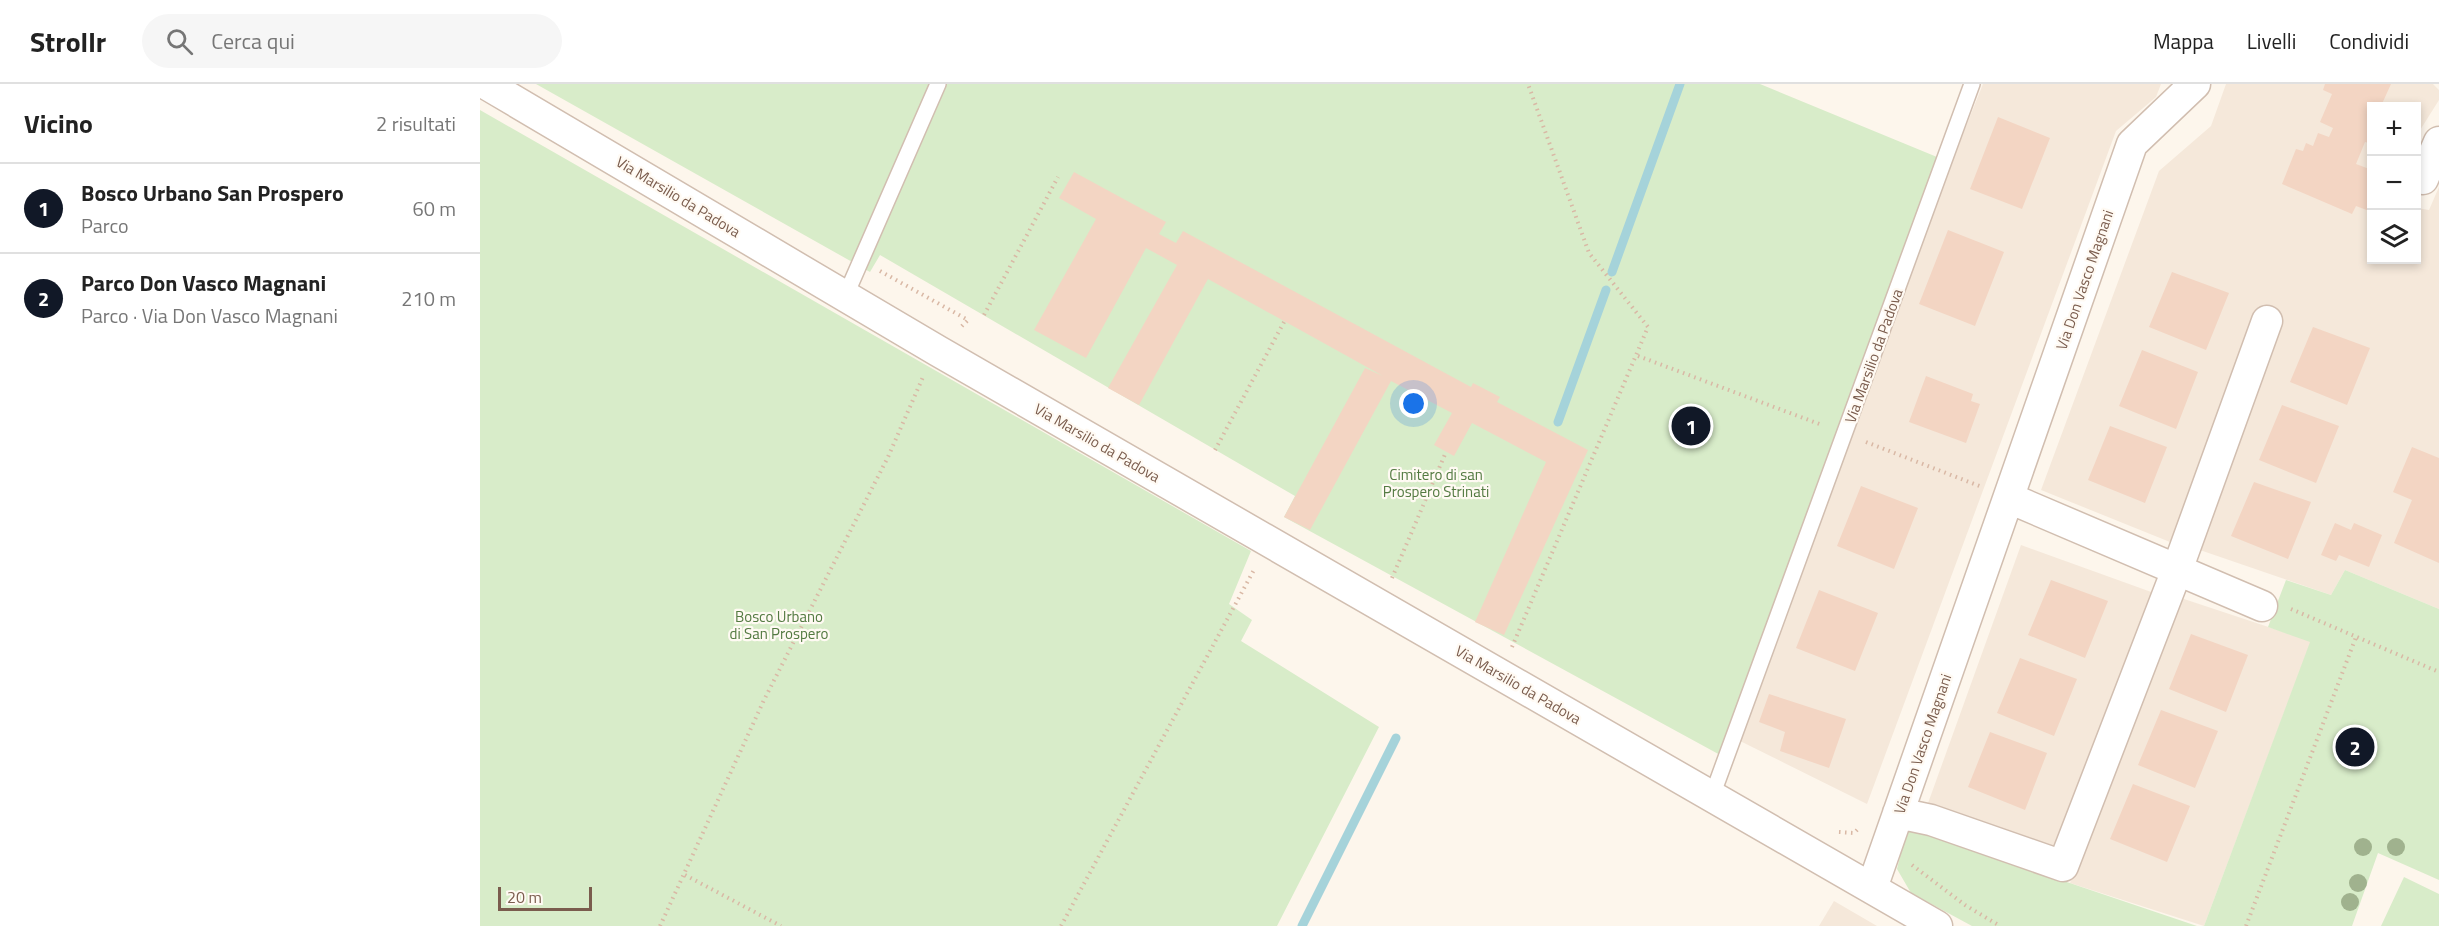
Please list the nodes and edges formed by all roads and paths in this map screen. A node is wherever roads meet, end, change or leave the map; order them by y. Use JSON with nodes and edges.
{"nodes":[{"id":1,"x":486,"y":84,"type":"edge"},
{"id":2,"x":938,"y":84,"type":"edge"},
{"id":3,"x":1528,"y":84,"type":"edge"},
{"id":4,"x":1972,"y":84,"type":"edge"},
{"id":5,"x":2195,"y":84,"type":"edge"},
{"id":6,"x":2439,"y":142,"type":"edge"},
{"id":7,"x":1058,"y":177,"type":"dead end"},
{"id":8,"x":2423,"y":179,"type":"dead end"},
{"id":9,"x":861,"y":260,"type":"junction"},
{"id":10,"x":845,"y":297,"type":"junction"},
{"id":11,"x":984,"y":315,"type":"dead end"},
{"id":12,"x":2267,"y":321,"type":"dead end"},
{"id":13,"x":1284,"y":322,"type":"dead end"},
{"id":14,"x":938,"y":351,"type":"junction"},
{"id":15,"x":1638,"y":356,"type":"junction"},
{"id":16,"x":1846,"y":434,"type":"junction"},
{"id":17,"x":1215,"y":450,"type":"dead end"},
{"id":18,"x":1446,"y":452,"type":"dead end"},
{"id":19,"x":2009,"y":498,"type":"junction"},
{"id":20,"x":1269,"y":542,"type":"junction"},
{"id":21,"x":2177,"y":570,"type":"junction"},
{"id":22,"x":1391,"y":582,"type":"dead end"},
{"id":23,"x":2262,"y":606,"type":"joint"},
{"id":24,"x":2356,"y":637,"type":"junction"},
{"id":25,"x":1512,"y":647,"type":"dead end"},
{"id":26,"x":2439,"y":672,"type":"edge"},
{"id":27,"x":1712,"y":796,"type":"junction"},
{"id":28,"x":1895,"y":823,"type":"junction"},
{"id":29,"x":686,"y":875,"type":"junction"},
{"id":30,"x":1872,"y":888,"type":"junction"},
{"id":31,"x":660,"y":926,"type":"edge"},
{"id":32,"x":781,"y":926,"type":"edge"},
{"id":33,"x":1061,"y":926,"type":"edge"},
{"id":34,"x":1936,"y":926,"type":"edge"},
{"id":35,"x":2000,"y":926,"type":"edge"},
{"id":36,"x":2246,"y":926,"type":"edge"}],
"edges":[{"from":1,"to":10,"type":"street","name":"Via Marsilio da Padova"},
{"from":2,"to":9,"type":"lane"},
{"from":3,"to":15,"type":"path"},
{"from":4,"to":16,"type":"lane","name":"Via Marsilio da Padova"},
{"from":5,"to":19,"type":"street","name":"Via Don Vasco Magnani"},
{"from":6,"to":8,"type":"street"},
{"from":7,"to":11,"type":"path"},
{"from":9,"to":10,"type":"lane"},
{"from":9,"to":14,"type":"path"},
{"from":10,"to":14,"type":"street","name":"Via Marsilio da Padova"},
{"from":12,"to":21,"type":"street"},
{"from":13,"to":17,"type":"path"},
{"from":14,"to":20,"type":"street","name":"Via Marsilio da Padova"},
{"from":14,"to":29,"type":"path"},
{"from":15,"to":16,"type":"path"},
{"from":15,"to":25,"type":"path"},
{"from":16,"to":19,"type":"path"},
{"from":16,"to":27,"type":"lane","name":"Via Marsilio da Padova"},
{"from":18,"to":22,"type":"path"},
{"from":19,"to":21,"type":"street"},
{"from":19,"to":28,"type":"street","name":"Via Don Vasco Magnani"},
{"from":20,"to":27,"type":"street","name":"Via Marsilio da Padova"},
{"from":20,"to":33,"type":"path"},
{"from":21,"to":23,"type":"street"},
{"from":21,"to":28,"type":"street"},
{"from":23,"to":24,"type":"path"},
{"from":24,"to":26,"type":"path"},
{"from":24,"to":36,"type":"path"},
{"from":27,"to":30,"type":"street","name":"Via Marsilio da Padova"},
{"from":28,"to":30,"type":"street","name":"Via Don Vasco Magnani"},
{"from":28,"to":35,"type":"path"},
{"from":29,"to":31,"type":"path"},
{"from":29,"to":32,"type":"path"},
{"from":30,"to":34,"type":"street","name":"Via Marsilio da Padova"}]}
